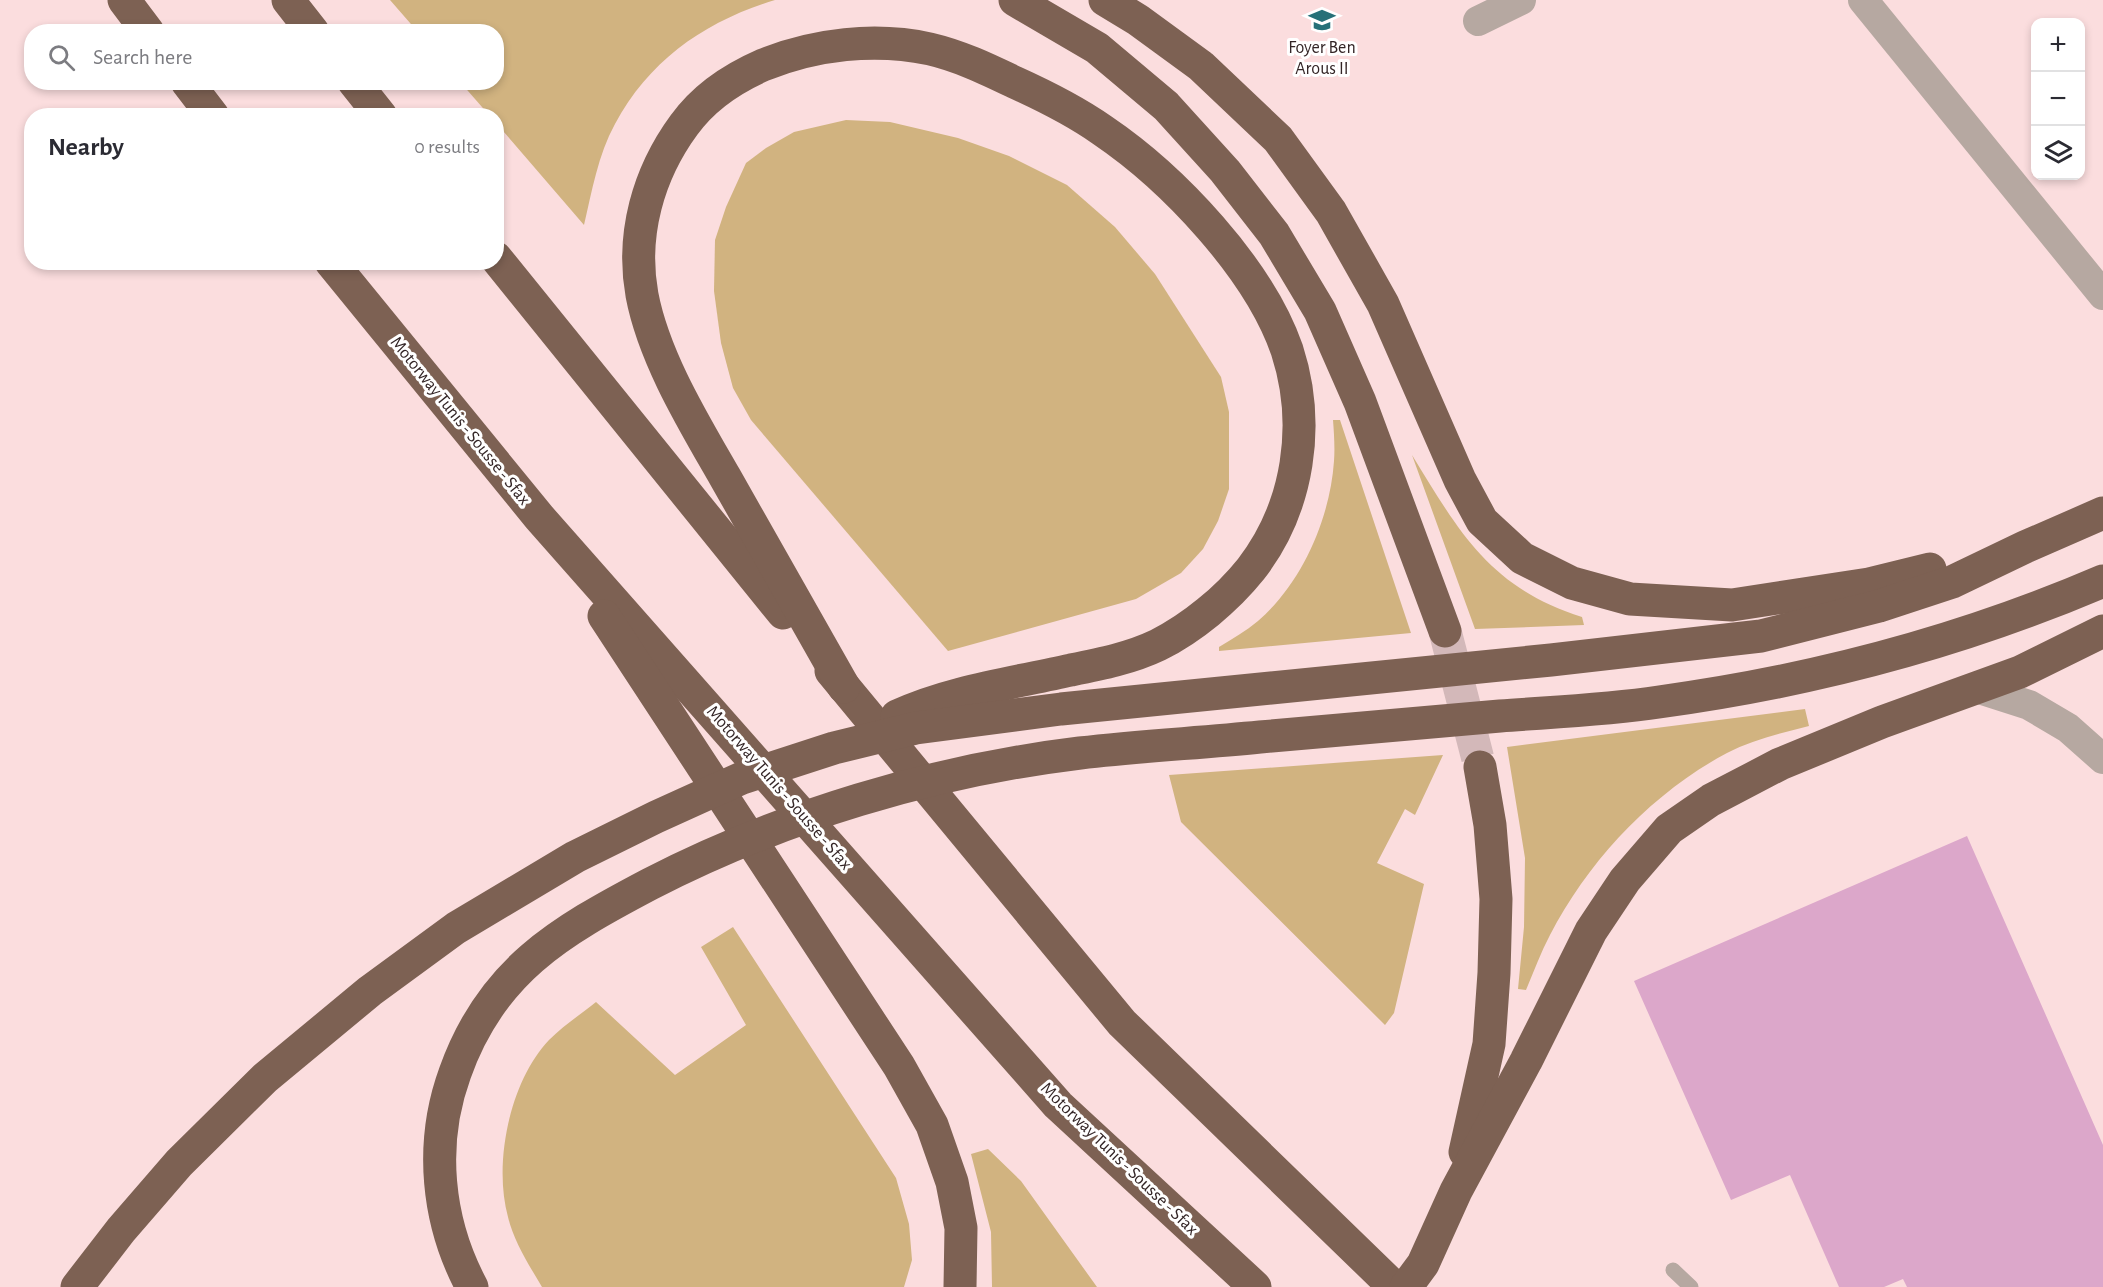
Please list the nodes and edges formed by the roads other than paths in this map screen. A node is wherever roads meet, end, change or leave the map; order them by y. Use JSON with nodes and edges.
{"nodes":[{"id":1,"x":124,"y":0,"type":"edge"},
{"id":2,"x":288,"y":0,"type":"edge"},
{"id":3,"x":1015,"y":0,"type":"edge"},
{"id":4,"x":1105,"y":0,"type":"edge"},
{"id":5,"x":1521,"y":0,"type":"edge"},
{"id":6,"x":1863,"y":0,"type":"edge"},
{"id":7,"x":1478,"y":21,"type":"dead end"},
{"id":8,"x":142,"y":24,"type":"edge"},
{"id":9,"x":307,"y":24,"type":"edge"},
{"id":10,"x":194,"y":90,"type":"edge"},
{"id":11,"x":360,"y":90,"type":"edge"},
{"id":12,"x":207,"y":108,"type":"edge"},
{"id":13,"x":375,"y":108,"type":"edge"},
{"id":14,"x":504,"y":268,"type":"edge"},
{"id":15,"x":338,"y":270,"type":"edge"},
{"id":16,"x":2103,"y":295,"type":"edge"},
{"id":17,"x":2103,"y":513,"type":"edge"},
{"id":18,"x":539,"y":517,"type":"junction"},
{"id":19,"x":2025,"y":547,"type":"junction"},
{"id":20,"x":2103,"y":581,"type":"edge"},
{"id":21,"x":1445,"y":631,"type":"tunnel mouth"},
{"id":22,"x":2103,"y":631,"type":"edge"},
{"id":23,"x":844,"y":687,"type":"junction"},
{"id":24,"x":1976,"y":688,"type":"junction"},
{"id":25,"x":834,"y":748,"type":"junction"},
{"id":26,"x":2103,"y":759,"type":"edge"},
{"id":27,"x":1480,"y":767,"type":"tunnel mouth"},
{"id":28,"x":1456,"y":1191,"type":"junction"},
{"id":29,"x":1673,"y":1270,"type":"dead end"},
{"id":30,"x":77,"y":1287,"type":"edge"},
{"id":31,"x":472,"y":1287,"type":"edge"},
{"id":32,"x":960,"y":1287,"type":"edge"},
{"id":33,"x":1255,"y":1287,"type":"edge"},
{"id":34,"x":1394,"y":1287,"type":"edge"},
{"id":35,"x":1406,"y":1287,"type":"edge"},
{"id":36,"x":1691,"y":1287,"type":"edge"}],
"edges":[{"from":1,"to":8,"type":"highway"},
{"from":2,"to":9,"type":"highway"},
{"from":3,"to":21,"type":"highway"},
{"from":4,"to":19,"type":"highway"},
{"from":5,"to":7,"type":"street"},
{"from":6,"to":16,"type":"street"},
{"from":10,"to":12,"type":"highway"},
{"from":11,"to":13,"type":"highway"},
{"from":14,"to":23,"type":"highway"},
{"from":15,"to":18,"type":"highway","name":"Motorway Tunis - Sousse - Sfax"},
{"from":17,"to":19,"type":"highway"},
{"from":18,"to":32,"type":"highway"},
{"from":18,"to":33,"type":"highway","name":"Motorway Tunis - Sousse - Sfax"},
{"from":19,"to":25,"type":"highway"},
{"from":20,"to":31,"type":"highway"},
{"from":22,"to":24,"type":"highway"},
{"from":23,"to":25,"type":"highway"},
{"from":23,"to":34,"type":"highway"},
{"from":24,"to":26,"type":"street"},
{"from":24,"to":28,"type":"highway"},
{"from":25,"to":30,"type":"highway"},
{"from":27,"to":28,"type":"highway"},
{"from":28,"to":35,"type":"highway"},
{"from":29,"to":36,"type":"lane"}]}
